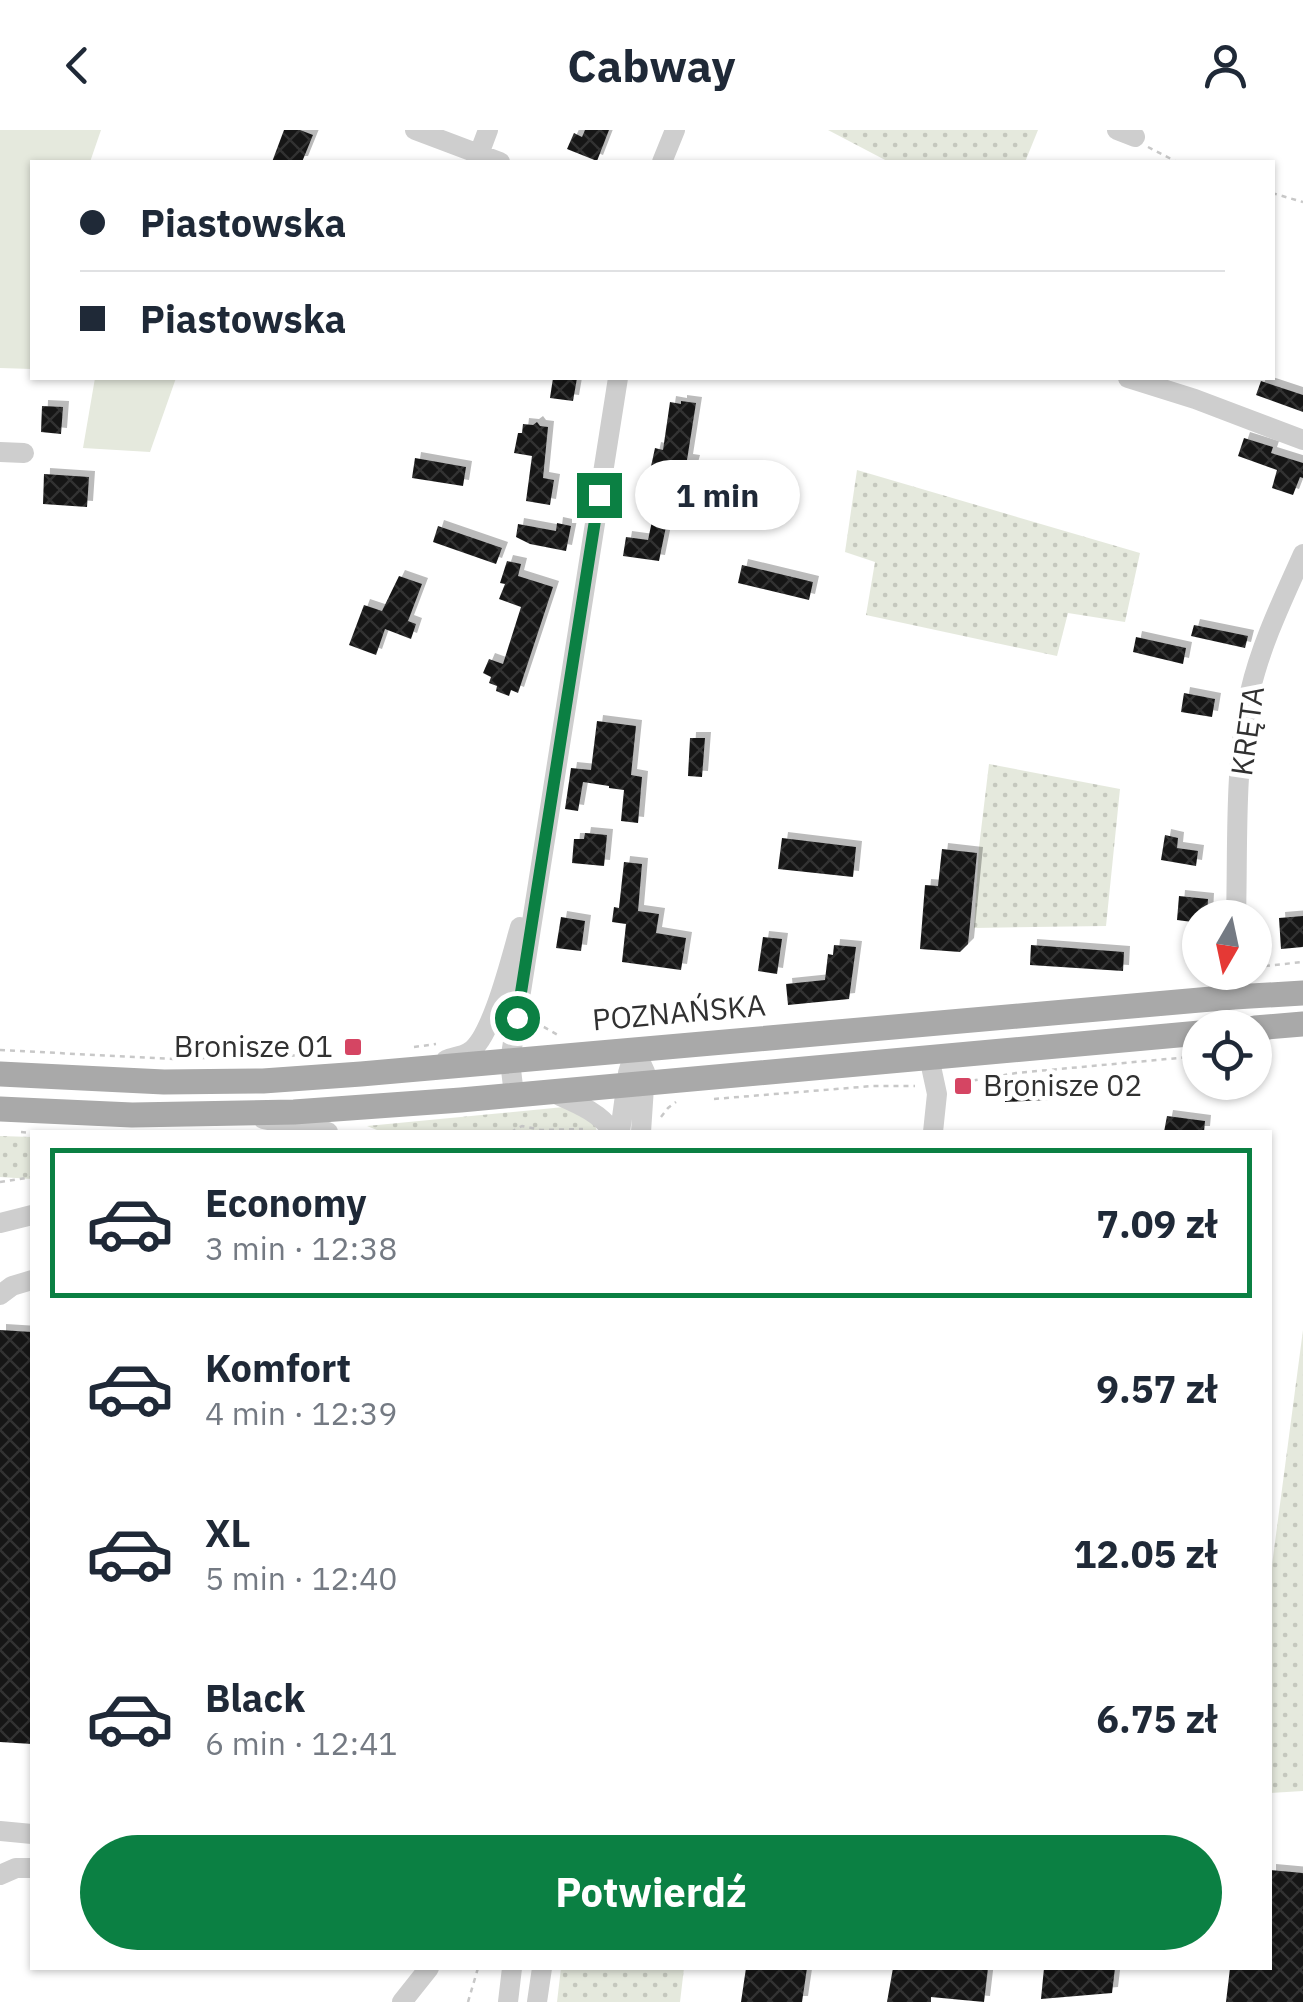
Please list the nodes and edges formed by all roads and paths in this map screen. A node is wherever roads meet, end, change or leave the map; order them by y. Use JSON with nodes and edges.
{"nodes":[{"id":1,"x":416,"y":130,"type":"edge"},
{"id":2,"x":488,"y":130,"type":"edge"},
{"id":3,"x":674,"y":130,"type":"edge"},
{"id":4,"x":1126,"y":134,"type":"edge"},
{"id":5,"x":479,"y":154,"type":"junction"},
{"id":6,"x":495,"y":160,"type":"edge"},
{"id":7,"x":663,"y":160,"type":"edge"},
{"id":8,"x":1173,"y":160,"type":"edge"},
{"id":9,"x":1275,"y":194,"type":"edge"},
{"id":10,"x":1303,"y":202,"type":"edge"},
{"id":11,"x":618,"y":380,"type":"edge"},
{"id":12,"x":1134,"y":380,"type":"edge"},
{"id":13,"x":1303,"y":440,"type":"edge"},
{"id":14,"x":0,"y":452,"type":"edge"},
{"id":15,"x":24,"y":453,"type":"dead end"},
{"id":16,"x":1303,"y":554,"type":"edge"},
{"id":17,"x":543,"y":848,"type":"junction"},
{"id":18,"x":1236,"y":900,"type":"edge"},
{"id":19,"x":1303,"y":962,"type":"edge"},
{"id":20,"x":1272,"y":965,"type":"edge"},
{"id":21,"x":1272,"y":989,"type":"edge"},
{"id":22,"x":1188,"y":990,"type":"edge"},
{"id":23,"x":1303,"y":992,"type":"edge"},
{"id":24,"x":1303,"y":1024,"type":"edge"},
{"id":25,"x":1272,"y":1027,"type":"edge"},
{"id":26,"x":1182,"y":1035,"type":"edge"},
{"id":27,"x":0,"y":1050,"type":"edge"},
{"id":28,"x":635,"y":1050,"type":"junction"},
{"id":29,"x":323,"y":1056,"type":"dead end"},
{"id":30,"x":929,"y":1058,"type":"junction"},
{"id":31,"x":510,"y":1061,"type":"junction"},
{"id":32,"x":421,"y":1069,"type":"junction"},
{"id":33,"x":0,"y":1074,"type":"edge"},
{"id":34,"x":636,"y":1084,"type":"junction"},
{"id":35,"x":549,"y":1091,"type":"junction"},
{"id":36,"x":514,"y":1094,"type":"junction"},
{"id":37,"x":0,"y":1108,"type":"edge"},
{"id":38,"x":242,"y":1115,"type":"junction"},
{"id":39,"x":318,"y":1130,"type":"edge"},
{"id":40,"x":515,"y":1130,"type":"edge"},
{"id":41,"x":541,"y":1130,"type":"edge"},
{"id":42,"x":609,"y":1130,"type":"edge"},
{"id":43,"x":610,"y":1130,"type":"edge"},
{"id":44,"x":641,"y":1130,"type":"edge"},
{"id":45,"x":933,"y":1130,"type":"edge"},
{"id":46,"x":30,"y":1176,"type":"edge"},
{"id":47,"x":0,"y":1182,"type":"edge"},
{"id":48,"x":30,"y":1216,"type":"edge"},
{"id":49,"x":0,"y":1223,"type":"edge"},
{"id":50,"x":30,"y":1281,"type":"edge"},
{"id":51,"x":0,"y":1295,"type":"edge"},
{"id":52,"x":0,"y":1831,"type":"edge"},
{"id":53,"x":30,"y":1834,"type":"edge"},
{"id":54,"x":30,"y":1868,"type":"edge"},
{"id":55,"x":0,"y":1875,"type":"edge"},
{"id":56,"x":430,"y":1970,"type":"edge"},
{"id":57,"x":431,"y":1970,"type":"edge"},
{"id":58,"x":477,"y":1970,"type":"edge"},
{"id":59,"x":512,"y":1970,"type":"edge"},
{"id":60,"x":542,"y":1970,"type":"edge"},
{"id":61,"x":509,"y":2001,"type":"edge"},
{"id":62,"x":402,"y":2002,"type":"edge"},
{"id":63,"x":422,"y":2002,"type":"edge"},
{"id":64,"x":468,"y":2002,"type":"edge"},
{"id":65,"x":537,"y":2002,"type":"edge"}],
"edges":[{"from":1,"to":5,"type":"street"},
{"from":2,"to":5,"type":"street"},
{"from":3,"to":7,"type":"street"},
{"from":4,"to":8,"type":"path"},
{"from":5,"to":6,"type":"street"},
{"from":9,"to":10,"type":"path"},
{"from":11,"to":17,"type":"street"},
{"from":12,"to":13,"type":"street"},
{"from":14,"to":15,"type":"street"},
{"from":16,"to":18,"type":"street","name":"KRĘTA"},
{"from":17,"to":31,"type":"street"},
{"from":17,"to":32,"type":"street"},
{"from":19,"to":20,"type":"path"},
{"from":21,"to":23,"type":"main road","name":"POZNAŃSKA"},
{"from":22,"to":28,"type":"main road","name":"POZNAŃSKA"},
{"from":24,"to":25,"type":"main road"},
{"from":26,"to":30,"type":"main road"},
{"from":27,"to":29,"type":"path"},
{"from":28,"to":31,"type":"main road","name":"POZNAŃSKA"},
{"from":28,"to":34,"type":"street"},
{"from":30,"to":34,"type":"main road"},
{"from":30,"to":45,"type":"street"},
{"from":31,"to":32,"type":"main road","name":"POZNAŃSKA"},
{"from":31,"to":36,"type":"street"},
{"from":32,"to":33,"type":"main road","name":"POZNAŃSKA"},
{"from":34,"to":35,"type":"main road"},
{"from":34,"to":43,"type":"street"},
{"from":34,"to":44,"type":"street"},
{"from":35,"to":36,"type":"main road"},
{"from":35,"to":42,"type":"street"},
{"from":36,"to":38,"type":"main road"},
{"from":37,"to":38,"type":"main road"},
{"from":38,"to":39,"type":"street"},
{"from":40,"to":41,"type":"path"},
{"from":46,"to":47,"type":"path"},
{"from":48,"to":49,"type":"street"},
{"from":50,"to":51,"type":"street"},
{"from":52,"to":53,"type":"street"},
{"from":54,"to":55,"type":"street"},
{"from":56,"to":62,"type":"street"},
{"from":57,"to":63,"type":"street"},
{"from":58,"to":64,"type":"path"},
{"from":59,"to":61,"type":"street"},
{"from":60,"to":65,"type":"street"}]}
